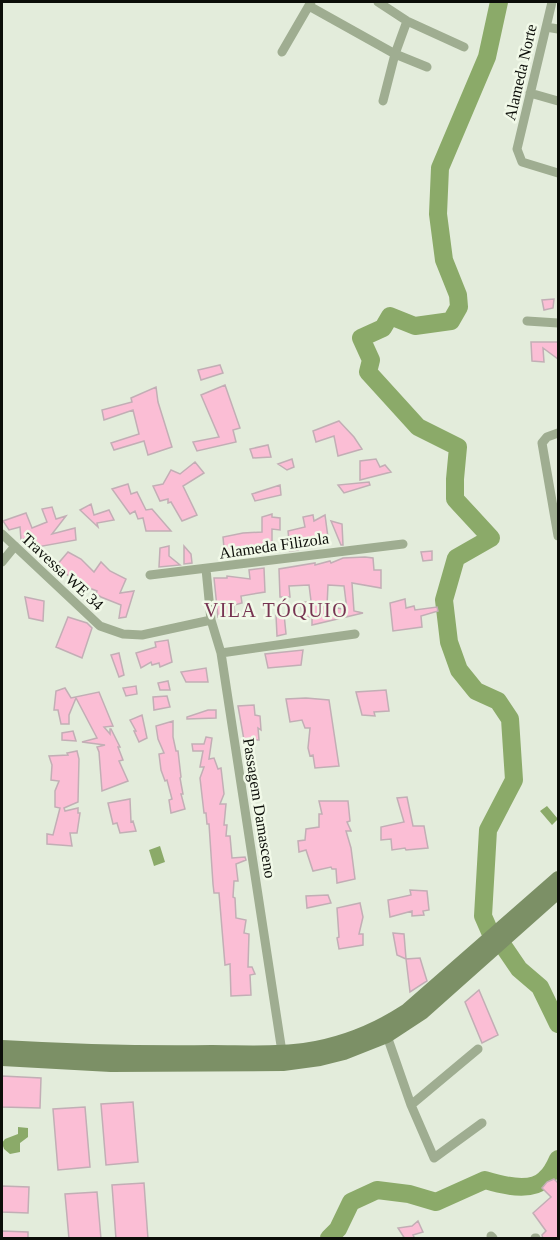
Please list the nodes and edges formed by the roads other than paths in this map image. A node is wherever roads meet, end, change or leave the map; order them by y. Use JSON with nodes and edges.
{"nodes":[{"id":1,"x":378,"y":2,"type":"edge"},
{"id":2,"x":552,"y":2,"type":"edge"},
{"id":3,"x":310,"y":4,"type":"edge"},
{"id":4,"x":407,"y":21,"type":"junction"},
{"id":5,"x":546,"y":27,"type":"junction"},
{"id":6,"x":558,"y":29,"type":"edge"},
{"id":7,"x":464,"y":47,"type":"dead end"},
{"id":8,"x":282,"y":52,"type":"dead end"},
{"id":9,"x":395,"y":54,"type":"junction"},
{"id":10,"x":426,"y":67,"type":"dead end"},
{"id":11,"x":530,"y":93,"type":"junction"},
{"id":12,"x":383,"y":101,"type":"dead end"},
{"id":13,"x":558,"y":101,"type":"edge"},
{"id":14,"x":558,"y":173,"type":"edge"},
{"id":15,"x":527,"y":321,"type":"dead end"},
{"id":16,"x":558,"y":323,"type":"edge"},
{"id":17,"x":558,"y":433,"type":"edge"},
{"id":18,"x":2,"y":534,"type":"edge"},
{"id":19,"x":558,"y":536,"type":"edge"},
{"id":20,"x":403,"y":544,"type":"dead end"},
{"id":21,"x":15,"y":546,"type":"junction"},
{"id":22,"x":2,"y":562,"type":"edge"},
{"id":23,"x":206,"y":569,"type":"junction"},
{"id":24,"x":150,"y":575,"type":"dead end"},
{"id":25,"x":211,"y":620,"type":"junction"},
{"id":26,"x":355,"y":634,"type":"dead end"},
{"id":27,"x":221,"y":653,"type":"junction"},
{"id":28,"x":558,"y":878,"type":"edge"},
{"id":29,"x":558,"y":892,"type":"edge"},
{"id":30,"x":504,"y":931,"type":"junction"},
{"id":31,"x":485,"y":947,"type":"junction"},
{"id":32,"x":387,"y":1036,"type":"junction"},
{"id":33,"x":2,"y":1047,"type":"edge"},
{"id":34,"x":478,"y":1048,"type":"dead end"},
{"id":35,"x":282,"y":1052,"type":"junction"},
{"id":36,"x":2,"y":1059,"type":"edge"},
{"id":37,"x":411,"y":1105,"type":"junction"},
{"id":38,"x":482,"y":1123,"type":"dead end"}],
"edges":[{"from":1,"to":4,"type":"street"},
{"from":2,"to":5,"type":"street","name":"Alameda Norte"},
{"from":3,"to":8,"type":"street"},
{"from":3,"to":9,"type":"street"},
{"from":4,"to":7,"type":"street"},
{"from":4,"to":9,"type":"street"},
{"from":5,"to":6,"type":"street"},
{"from":5,"to":11,"type":"street","name":"Alameda Norte"},
{"from":9,"to":10,"type":"street"},
{"from":9,"to":12,"type":"street"},
{"from":11,"to":13,"type":"street"},
{"from":11,"to":14,"type":"street","name":"Alameda Norte"},
{"from":15,"to":16,"type":"street"},
{"from":17,"to":19,"type":"street"},
{"from":18,"to":21,"type":"street","name":"Travessa WE 34"},
{"from":20,"to":23,"type":"street","name":"Alameda Filizola"},
{"from":21,"to":22,"type":"street"},
{"from":21,"to":25,"type":"street","name":"Travessa WE 34"},
{"from":23,"to":24,"type":"street","name":"Alameda Filizola"},
{"from":23,"to":25,"type":"street","name":"Passagem Damasceno"},
{"from":25,"to":27,"type":"street","name":"Passagem Damasceno"},
{"from":26,"to":27,"type":"street"},
{"from":27,"to":35,"type":"street","name":"Passagem Damasceno"},
{"from":28,"to":30,"type":"main road"},
{"from":29,"to":30,"type":"main road"},
{"from":30,"to":31,"type":"main road"},
{"from":31,"to":32,"type":"main road"},
{"from":31,"to":35,"type":"main road"},
{"from":32,"to":36,"type":"main road"},
{"from":32,"to":37,"type":"street"},
{"from":33,"to":35,"type":"main road"},
{"from":34,"to":37,"type":"street"},
{"from":37,"to":38,"type":"street"}]}
